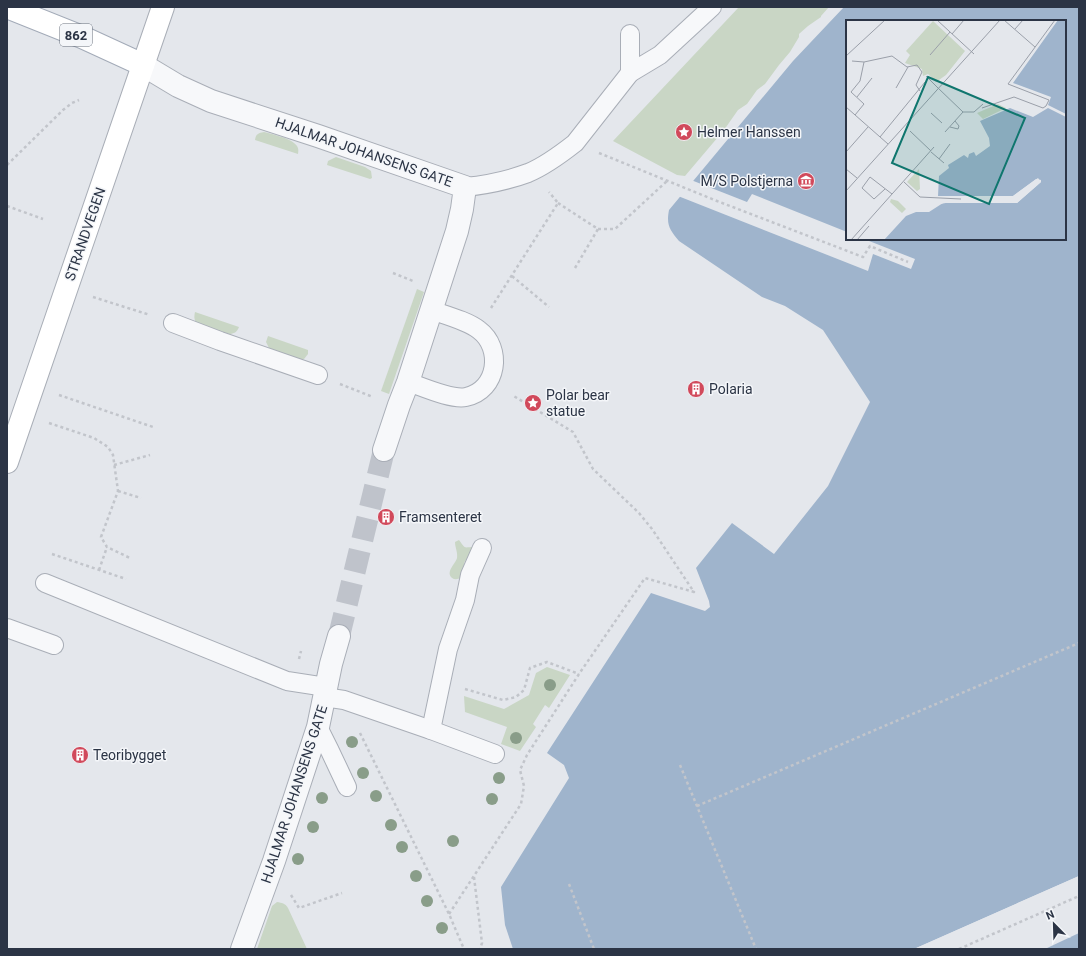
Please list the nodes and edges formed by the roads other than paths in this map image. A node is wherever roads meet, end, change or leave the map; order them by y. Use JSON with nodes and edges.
{"nodes":[{"id":1,"x":7,"y":7,"type":"edge"},
{"id":2,"x":163,"y":7,"type":"edge"},
{"id":3,"x":712,"y":7,"type":"edge"},
{"id":4,"x":630,"y":34,"type":"dead end"},
{"id":5,"x":143,"y":65,"type":"junction"},
{"id":6,"x":630,"y":73,"type":"junction"},
{"id":7,"x":465,"y":188,"type":"junction"},
{"id":8,"x":431,"y":310,"type":"junction"},
{"id":9,"x":173,"y":323,"type":"road end"},
{"id":10,"x":318,"y":375,"type":"road end"},
{"id":11,"x":408,"y":382,"type":"junction"},
{"id":12,"x":384,"y":450,"type":"tunnel mouth"},
{"id":13,"x":7,"y":462,"type":"edge"},
{"id":14,"x":482,"y":548,"type":"dead end"},
{"id":15,"x":45,"y":583,"type":"dead end"},
{"id":16,"x":7,"y":628,"type":"edge"},
{"id":17,"x":339,"y":636,"type":"tunnel mouth"},
{"id":18,"x":54,"y":645,"type":"dead end"},
{"id":19,"x":332,"y":695,"type":"junction"},
{"id":20,"x":318,"y":727,"type":"junction"},
{"id":21,"x":432,"y":730,"type":"junction"},
{"id":22,"x":496,"y":754,"type":"dead end"},
{"id":23,"x":347,"y":787,"type":"dead end"},
{"id":24,"x":242,"y":949,"type":"edge"}],
"edges":[{"from":1,"to":5,"type":"street","number":"862"},
{"from":2,"to":5,"type":"street","name":"STRANDVEGEN"},
{"from":3,"to":6,"type":"lane"},
{"from":4,"to":6,"type":"lane"},
{"from":5,"to":7,"type":"street","name":"HJALMAR JOHANSENS GATE"},
{"from":5,"to":13,"type":"street","name":"STRANDVEGEN"},
{"from":6,"to":7,"type":"lane"},
{"from":7,"to":8,"type":"street","name":"HJALMAR JOHANSENS GATE"},
{"from":8,"to":11,"type":"street","name":"HJALMAR JOHANSENS GATE"},
{"from":8,"to":11,"type":"lane"},
{"from":9,"to":10,"type":"lane"},
{"from":11,"to":12,"type":"street","name":"HJALMAR JOHANSENS GATE"},
{"from":14,"to":21,"type":"lane"},
{"from":15,"to":19,"type":"lane"},
{"from":16,"to":18,"type":"lane"},
{"from":17,"to":19,"type":"street","name":"HJALMAR JOHANSENS GATE"},
{"from":19,"to":20,"type":"street","name":"HJALMAR JOHANSENS GATE"},
{"from":19,"to":21,"type":"lane"},
{"from":20,"to":23,"type":"lane"},
{"from":20,"to":24,"type":"street","name":"HJALMAR JOHANSENS GATE"},
{"from":21,"to":22,"type":"lane"}]}
